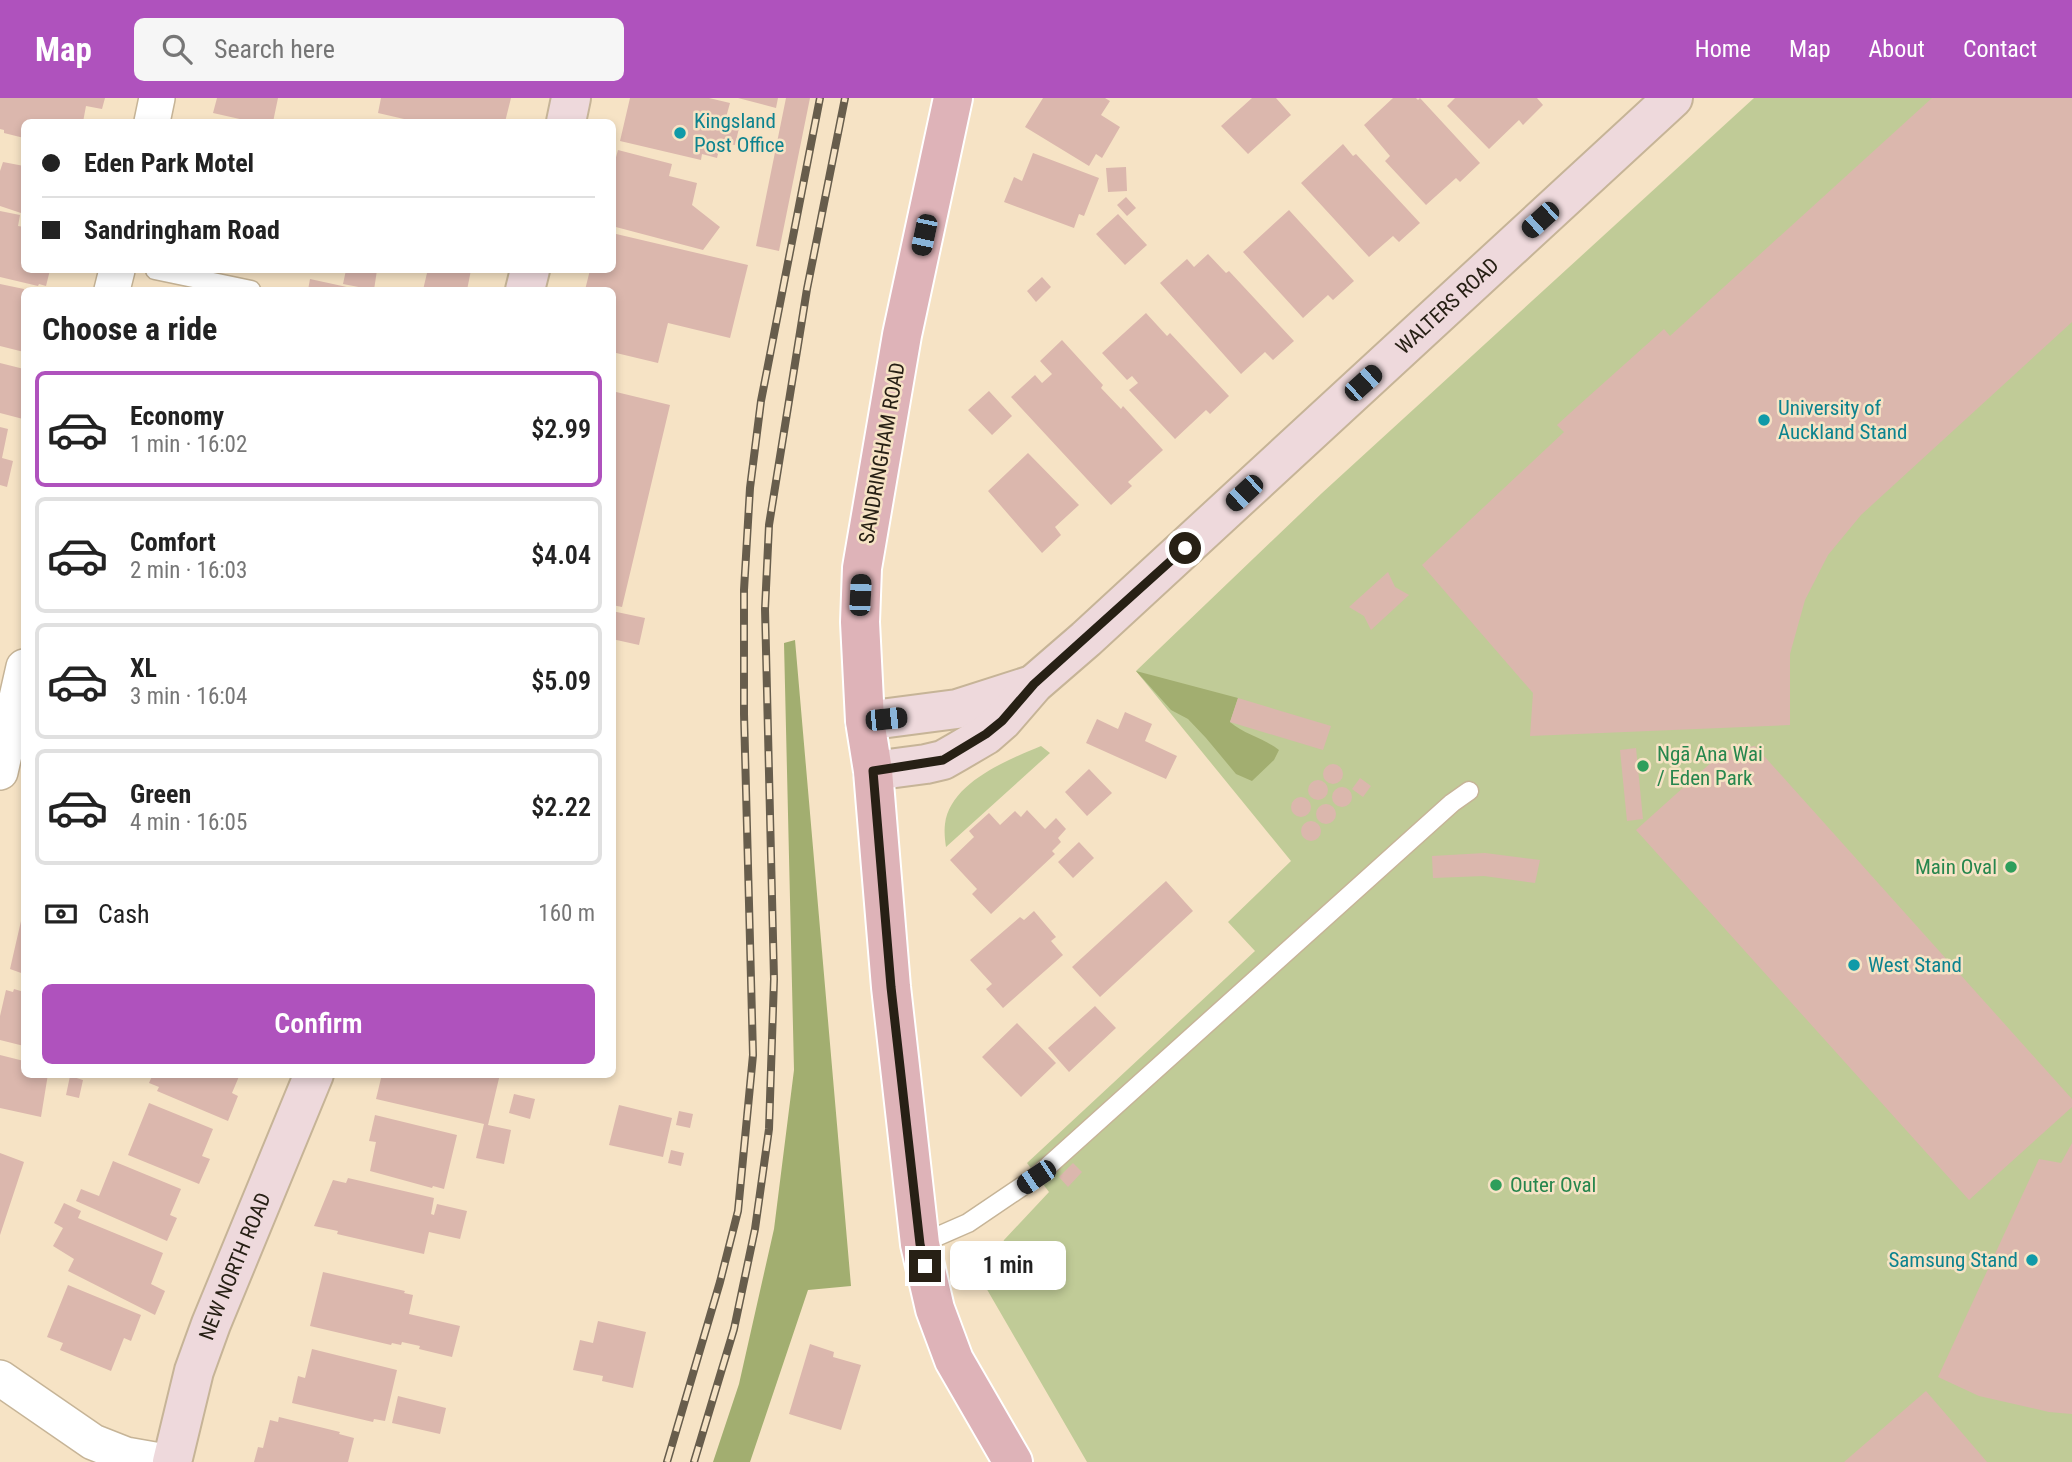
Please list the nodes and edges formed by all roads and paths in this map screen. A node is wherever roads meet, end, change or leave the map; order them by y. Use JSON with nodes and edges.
{"nodes":[{"id":1,"x":157,"y":98,"type":"edge"},
{"id":2,"x":572,"y":98,"type":"edge"},
{"id":3,"x":953,"y":98,"type":"edge"},
{"id":4,"x":1672,"y":98,"type":"edge"},
{"id":5,"x":153,"y":119,"type":"edge"},
{"id":6,"x":567,"y":119,"type":"edge"},
{"id":7,"x":169,"y":273,"type":"edge"},
{"id":8,"x":237,"y":287,"type":"edge"},
{"id":9,"x":21,"y":680,"type":"edge"},
{"id":10,"x":1034,"y":684,"type":"junction"},
{"id":11,"x":865,"y":722,"type":"junction"},
{"id":12,"x":873,"y":771,"type":"junction"},
{"id":13,"x":0,"y":772,"type":"edge"},
{"id":14,"x":1469,"y":791,"type":"dead end"},
{"id":15,"x":312,"y":1078,"type":"edge"},
{"id":16,"x":920,"y":1244,"type":"junction"},
{"id":17,"x":0,"y":1378,"type":"edge"},
{"id":18,"x":166,"y":1462,"type":"edge"},
{"id":19,"x":172,"y":1462,"type":"edge"},
{"id":20,"x":1013,"y":1462,"type":"edge"}],
"edges":[{"from":1,"to":5,"type":"street"},
{"from":2,"to":6,"type":"main road"},
{"from":3,"to":11,"type":"main road","name":"SANDRINGHAM ROAD"},
{"from":4,"to":10,"type":"main road","name":"WALTERS ROAD"},
{"from":7,"to":8,"type":"lane"},
{"from":9,"to":13,"type":"street"},
{"from":10,"to":11,"type":"main road","name":"WALTERS ROAD"},
{"from":10,"to":12,"type":"main road","name":"WALTERS ROAD"},
{"from":11,"to":12,"type":"main road","name":"SANDRINGHAM ROAD"},
{"from":12,"to":16,"type":"main road","name":"SANDRINGHAM ROAD"},
{"from":14,"to":16,"type":"lane"},
{"from":15,"to":19,"type":"main road","name":"NEW NORTH ROAD"},
{"from":16,"to":20,"type":"main road","name":"SANDRINGHAM ROAD"},
{"from":17,"to":18,"type":"street"}]}
